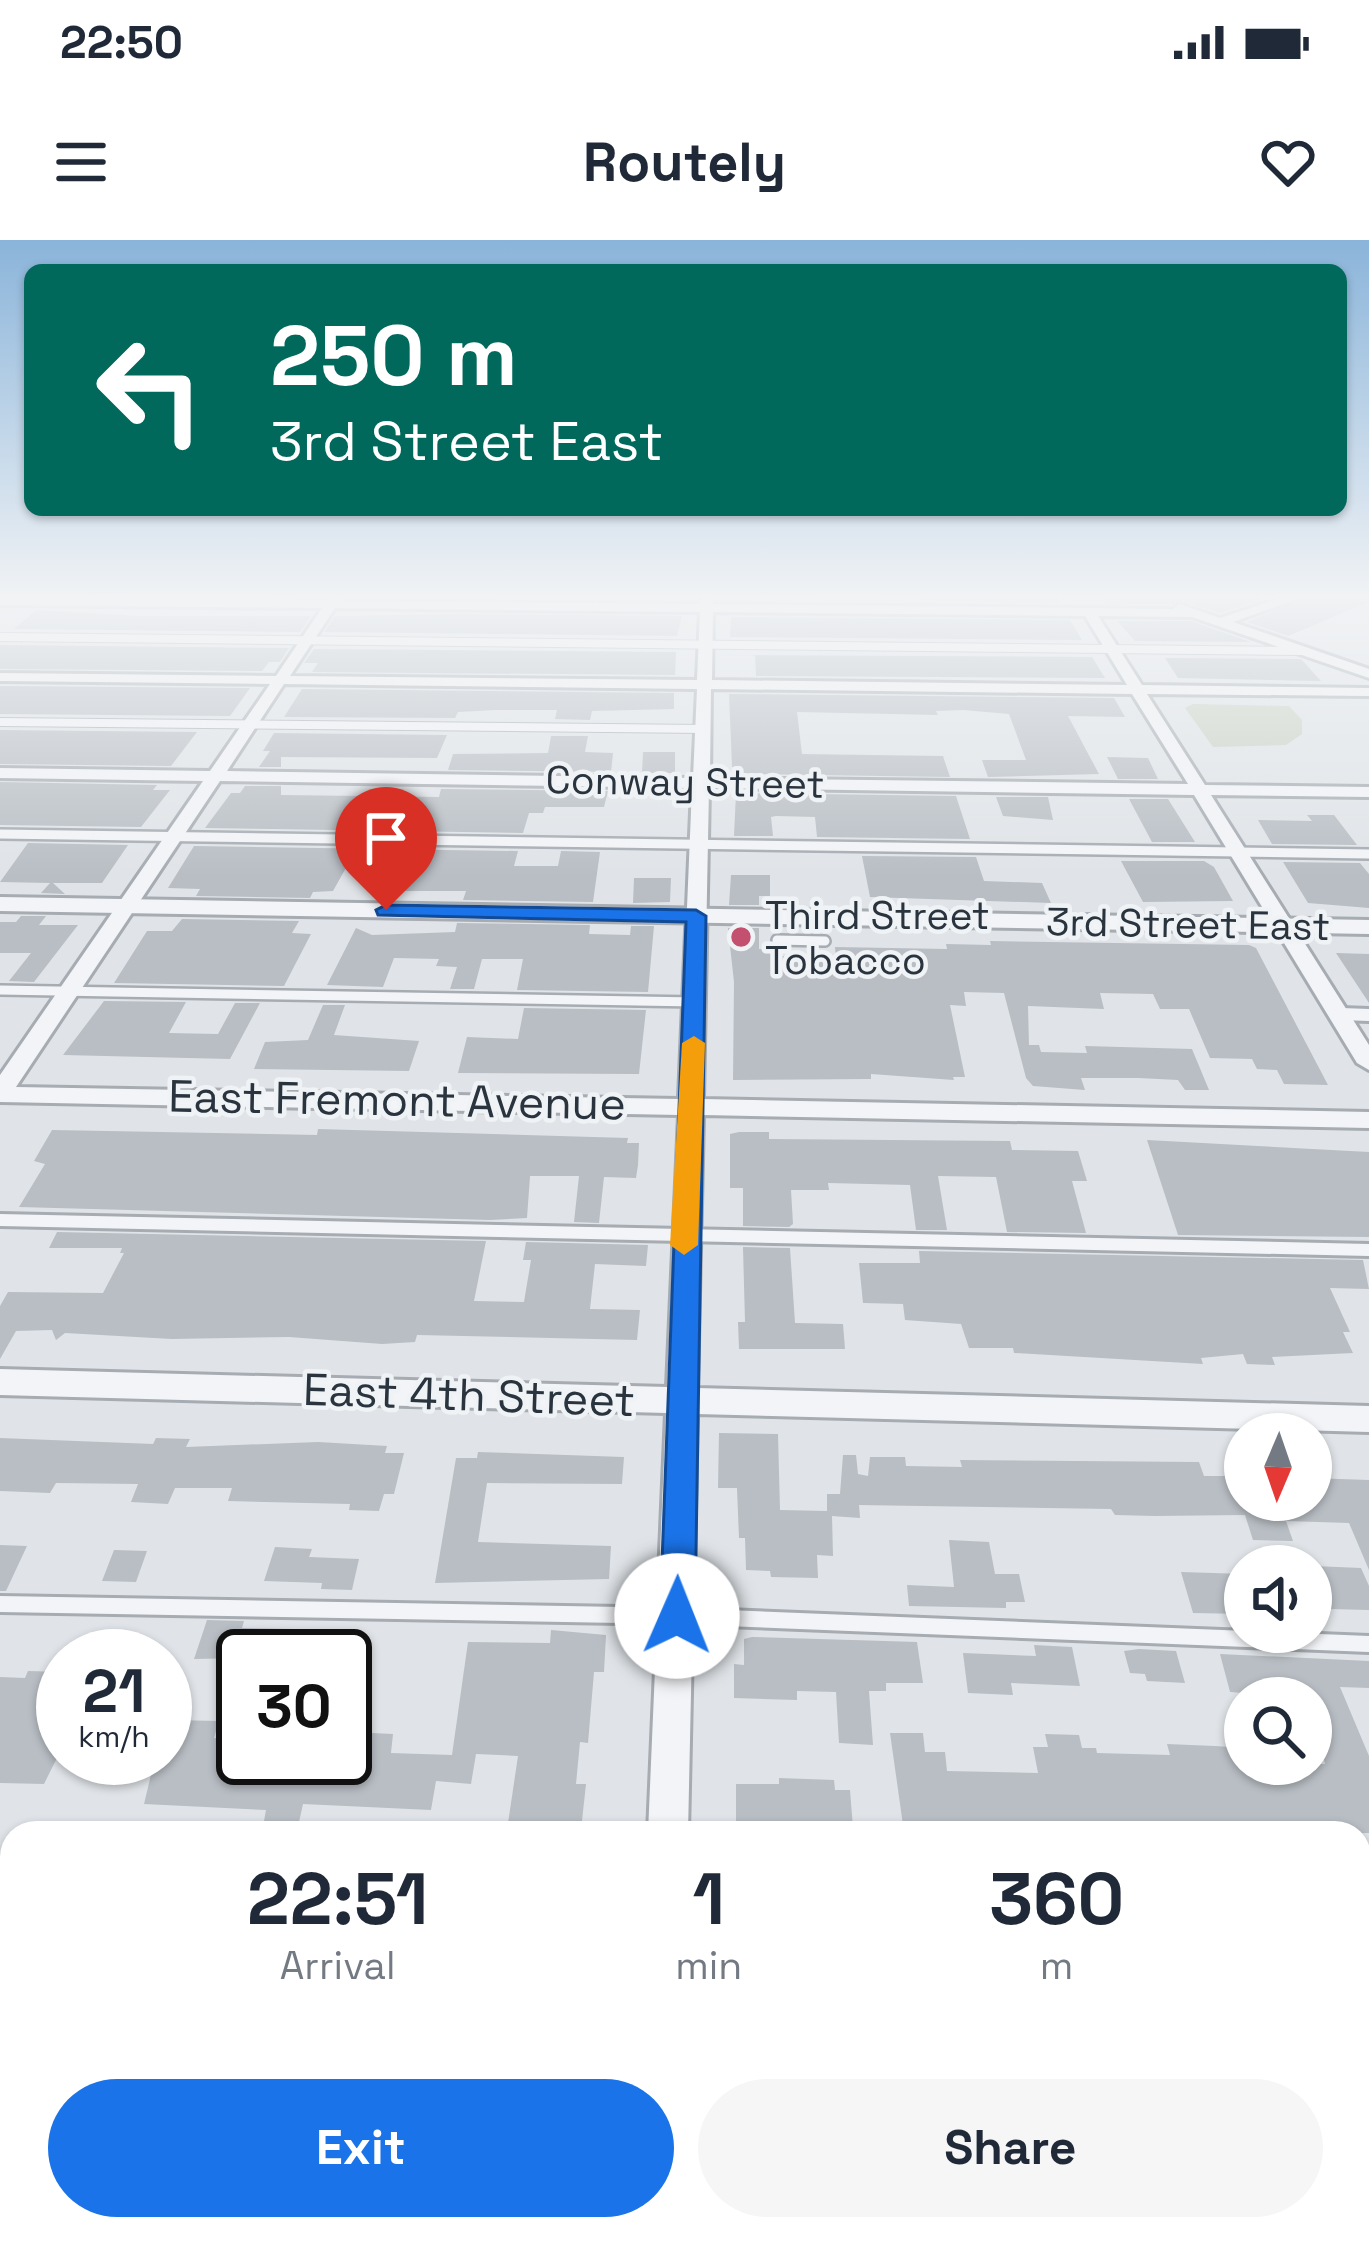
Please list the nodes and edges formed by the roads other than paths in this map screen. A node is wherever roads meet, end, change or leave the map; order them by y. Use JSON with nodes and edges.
{"nodes":[{"id":1,"x":272,"y":689,"type":"edge"},
{"id":2,"x":704,"y":689,"type":"edge"},
{"id":3,"x":1083,"y":689,"type":"edge"},
{"id":4,"x":1137,"y":690,"type":"junction"},
{"id":5,"x":1369,"y":692,"type":"edge"},
{"id":6,"x":0,"y":722,"type":"edge"},
{"id":7,"x":250,"y":725,"type":"junction"},
{"id":8,"x":704,"y":729,"type":"junction"},
{"id":9,"x":0,"y":773,"type":"edge"},
{"id":10,"x":216,"y":776,"type":"junction"},
{"id":11,"x":701,"y":782,"type":"junction"},
{"id":12,"x":1198,"y":789,"type":"junction"},
{"id":13,"x":1369,"y":792,"type":"edge"},
{"id":14,"x":0,"y":834,"type":"edge"},
{"id":15,"x":173,"y":836,"type":"junction"},
{"id":16,"x":700,"y":844,"type":"junction"},
{"id":17,"x":1239,"y":853,"type":"junction"},
{"id":18,"x":1369,"y":854,"type":"edge"},
{"id":19,"x":0,"y":904,"type":"edge"},
{"id":20,"x":126,"y":906,"type":"junction"},
{"id":21,"x":696,"y":916,"type":"junction"},
{"id":22,"x":1283,"y":926,"type":"junction"},
{"id":23,"x":1369,"y":927,"type":"edge"},
{"id":24,"x":796,"y":929,"type":"junction"},
{"id":25,"x":777,"y":940,"type":"dead end"},
{"id":26,"x":825,"y":941,"type":"dead end"},
{"id":27,"x":0,"y":990,"type":"edge"},
{"id":28,"x":69,"y":991,"type":"junction"},
{"id":29,"x":696,"y":1002,"type":"junction"},
{"id":30,"x":1341,"y":1014,"type":"junction"},
{"id":31,"x":1369,"y":1015,"type":"edge"},
{"id":32,"x":1369,"y":1063,"type":"edge"},
{"id":33,"x":0,"y":1094,"type":"edge"},
{"id":34,"x":690,"y":1104,"type":"junction"},
{"id":35,"x":1369,"y":1120,"type":"edge"},
{"id":36,"x":0,"y":1220,"type":"edge"},
{"id":37,"x":684,"y":1233,"type":"junction"},
{"id":38,"x":1369,"y":1250,"type":"edge"},
{"id":39,"x":0,"y":1382,"type":"edge"},
{"id":40,"x":680,"y":1401,"type":"junction"},
{"id":41,"x":1369,"y":1419,"type":"edge"},
{"id":42,"x":0,"y":1604,"type":"edge"},
{"id":43,"x":677,"y":1616,"type":"junction"},
{"id":44,"x":1369,"y":1644,"type":"edge"},
{"id":45,"x":668,"y":1821,"type":"edge"}],
"edges":[{"from":1,"to":7,"type":"street"},
{"from":2,"to":8,"type":"street"},
{"from":3,"to":4,"type":"street"},
{"from":4,"to":5,"type":"street"},
{"from":4,"to":12,"type":"street"},
{"from":6,"to":7,"type":"lane"},
{"from":7,"to":8,"type":"lane"},
{"from":7,"to":10,"type":"street"},
{"from":8,"to":11,"type":"street"},
{"from":9,"to":10,"type":"street","name":"Conway Street"},
{"from":10,"to":11,"type":"street","name":"Conway Street"},
{"from":10,"to":15,"type":"street"},
{"from":11,"to":12,"type":"street","name":"Conway Street"},
{"from":11,"to":16,"type":"street"},
{"from":12,"to":13,"type":"street","name":"Conway Street"},
{"from":12,"to":17,"type":"street"},
{"from":14,"to":15,"type":"lane"},
{"from":15,"to":16,"type":"lane"},
{"from":15,"to":20,"type":"street"},
{"from":16,"to":17,"type":"lane"},
{"from":16,"to":21,"type":"street"},
{"from":17,"to":18,"type":"lane"},
{"from":17,"to":22,"type":"street"},
{"from":19,"to":20,"type":"street","name":"3rd Street East"},
{"from":20,"to":21,"type":"street","name":"3rd Street East"},
{"from":20,"to":28,"type":"street"},
{"from":21,"to":24,"type":"street","name":"3rd Street East"},
{"from":21,"to":29,"type":"street"},
{"from":22,"to":23,"type":"street","name":"3rd Street East"},
{"from":22,"to":24,"type":"street","name":"3rd Street East"},
{"from":22,"to":30,"type":"street"},
{"from":24,"to":25,"type":"lane"},
{"from":24,"to":26,"type":"lane"},
{"from":27,"to":28,"type":"lane"},
{"from":28,"to":29,"type":"lane"},
{"from":28,"to":33,"type":"street"},
{"from":29,"to":34,"type":"street"},
{"from":30,"to":31,"type":"lane"},
{"from":30,"to":32,"type":"street"},
{"from":33,"to":34,"type":"street","name":"East Fremont Avenue"},
{"from":34,"to":35,"type":"street","name":"East Fremont Avenue"},
{"from":34,"to":37,"type":"street"},
{"from":36,"to":37,"type":"lane"},
{"from":37,"to":38,"type":"lane"},
{"from":37,"to":40,"type":"street"},
{"from":39,"to":40,"type":"street","name":"East 4th Street"},
{"from":40,"to":41,"type":"street","name":"East 4th Street"},
{"from":40,"to":43,"type":"street"},
{"from":42,"to":43,"type":"lane"},
{"from":43,"to":44,"type":"lane"},
{"from":43,"to":45,"type":"street"}]}
